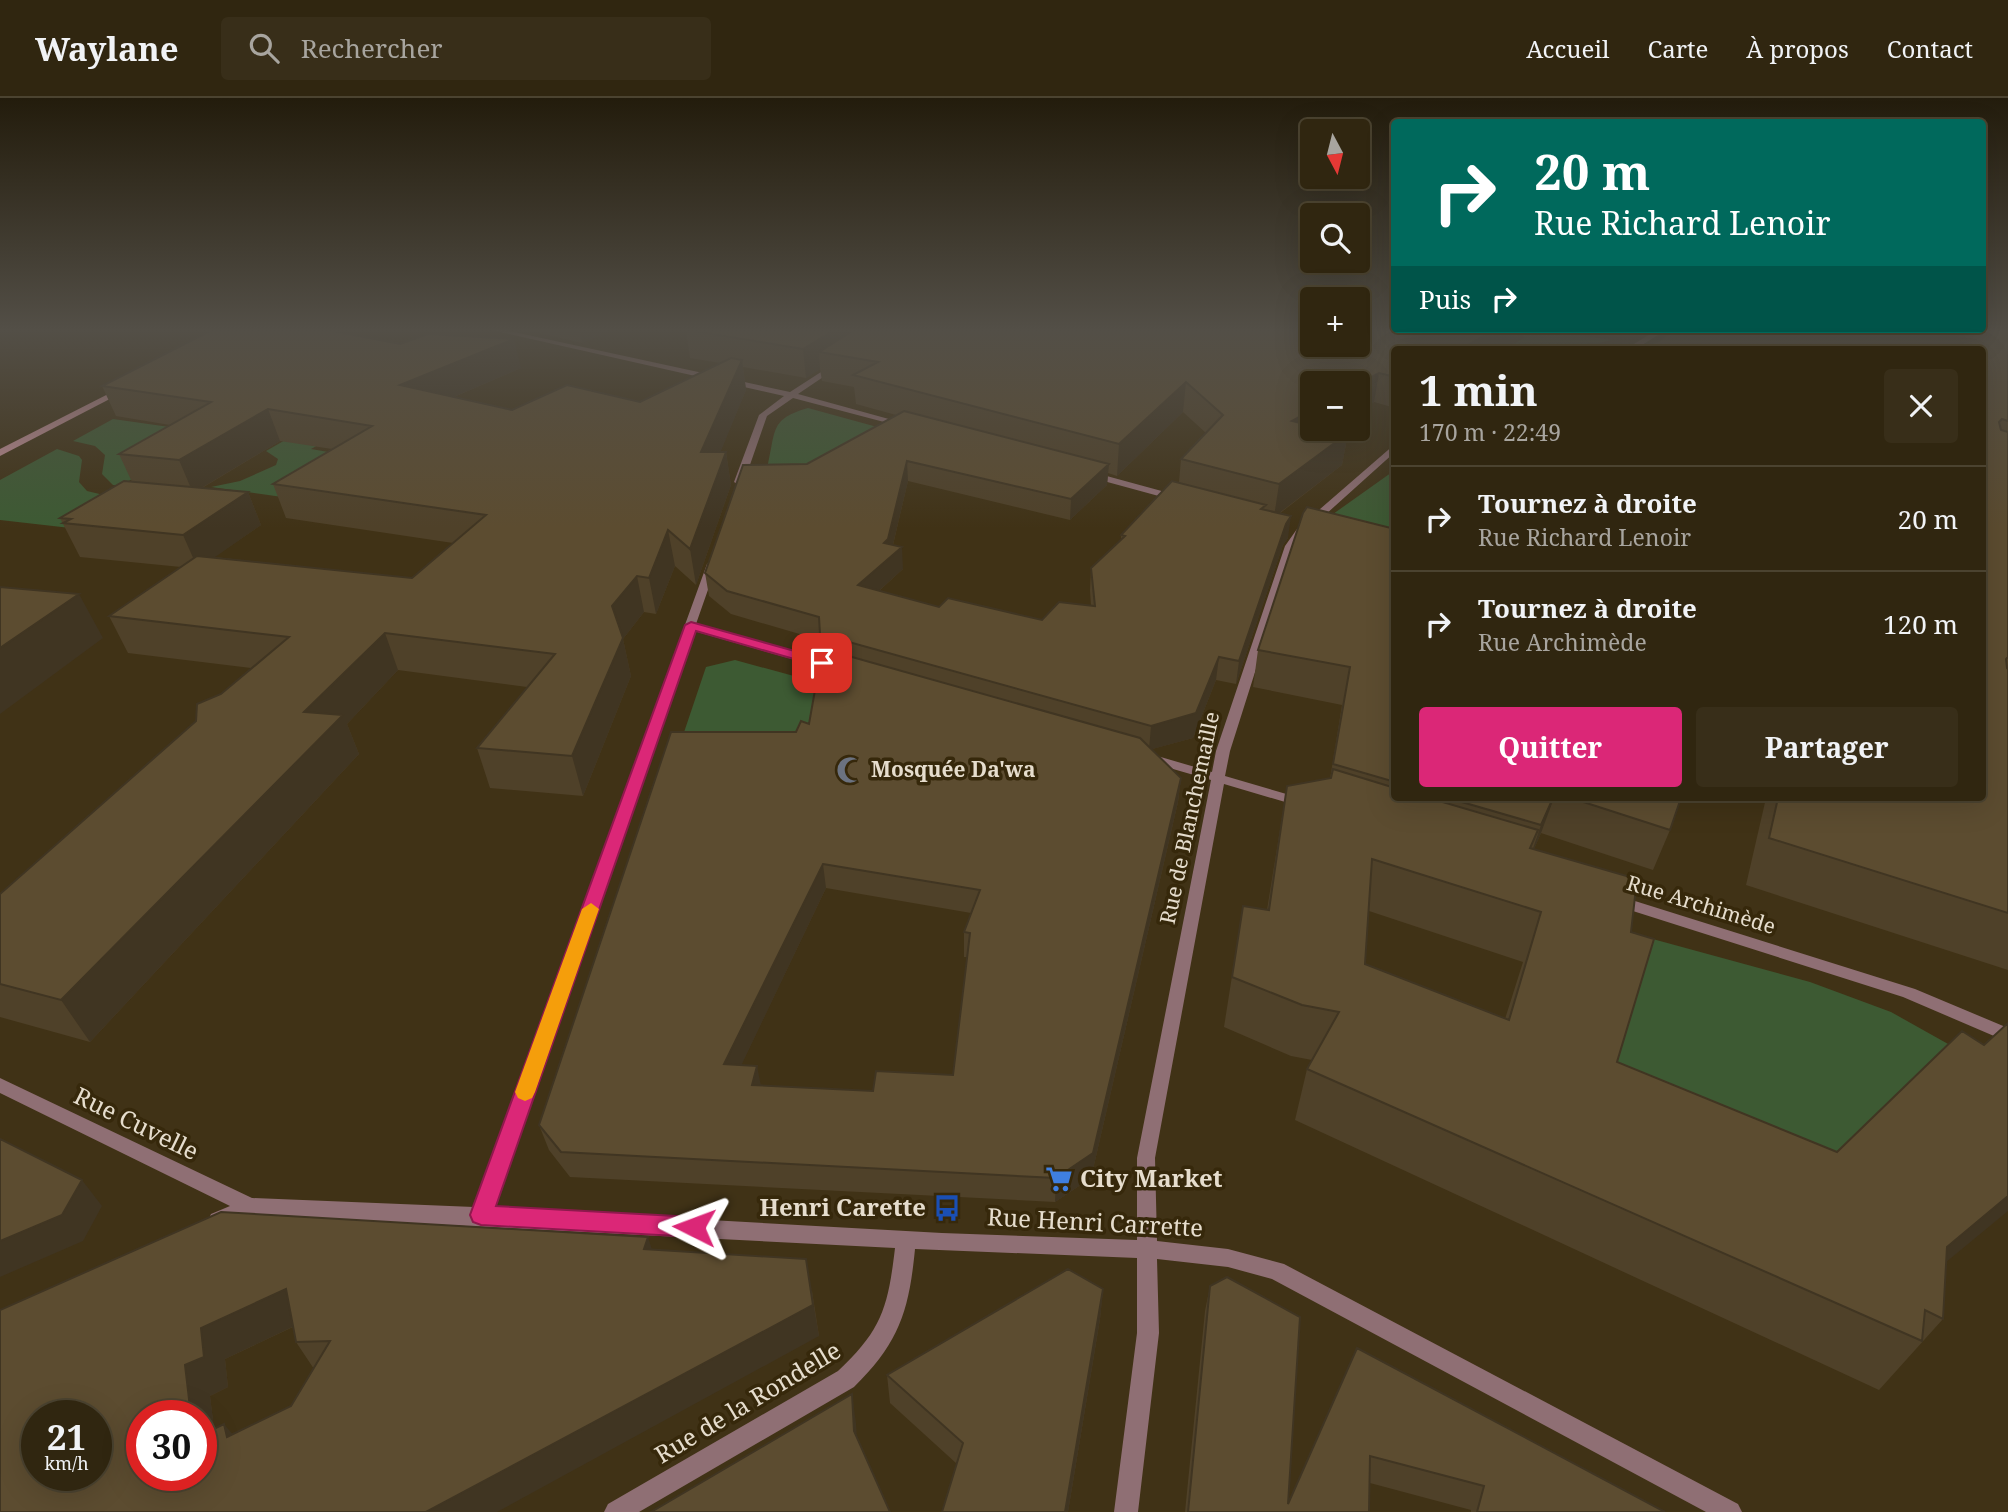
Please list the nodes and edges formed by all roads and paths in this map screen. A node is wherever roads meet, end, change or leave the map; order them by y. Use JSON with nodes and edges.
{"nodes":[{"id":1,"x":110,"y":396,"type":"edge"},
{"id":2,"x":790,"y":396,"type":"joint"},
{"id":3,"x":919,"y":429,"type":"edge"},
{"id":4,"x":1391,"y":450,"type":"edge"},
{"id":5,"x":0,"y":453,"type":"edge"},
{"id":6,"x":1079,"y":471,"type":"edge"},
{"id":7,"x":1186,"y":500,"type":"edge"},
{"id":8,"x":733,"y":501,"type":"edge"},
{"id":9,"x":1295,"y":529,"type":"junction"},
{"id":10,"x":1318,"y":535,"type":"edge"},
{"id":11,"x":716,"y":551,"type":"edge"},
{"id":12,"x":691,"y":625,"type":"junction"},
{"id":13,"x":852,"y":672,"type":"edge"},
{"id":14,"x":1135,"y":754,"type":"edge"},
{"id":15,"x":1217,"y":777,"type":"junction"},
{"id":16,"x":1320,"y":809,"type":"edge"},
{"id":17,"x":1605,"y":897,"type":"edge"},
{"id":18,"x":2008,"y":1035,"type":"edge"},
{"id":19,"x":0,"y":1085,"type":"edge"},
{"id":20,"x":250,"y":1206,"type":"junction"},
{"id":21,"x":481,"y":1215,"type":"junction"},
{"id":22,"x":202,"y":1227,"type":"edge"},
{"id":23,"x":906,"y":1240,"type":"junction"},
{"id":24,"x":1146,"y":1248,"type":"junction"},
{"id":25,"x":616,"y":1512,"type":"edge"},
{"id":26,"x":1126,"y":1512,"type":"edge"},
{"id":27,"x":1730,"y":1512,"type":"edge"}],
"edges":[{"from":1,"to":5,"type":"street"},
{"from":2,"to":3,"type":"street"},
{"from":2,"to":8,"type":"street"},
{"from":4,"to":9,"type":"street","name":"Rue de Blanchemaille"},
{"from":6,"to":7,"type":"street"},
{"from":9,"to":10,"type":"street"},
{"from":9,"to":15,"type":"street","name":"Rue de Blanchemaille"},
{"from":11,"to":12,"type":"street"},
{"from":12,"to":13,"type":"street"},
{"from":12,"to":21,"type":"street"},
{"from":14,"to":15,"type":"street"},
{"from":15,"to":16,"type":"street"},
{"from":15,"to":24,"type":"street","name":"Rue de Blanchemaille"},
{"from":17,"to":18,"type":"street","name":"Rue Archimède"},
{"from":19,"to":20,"type":"street","name":"Rue Cuvelle"},
{"from":20,"to":21,"type":"street","name":"Rue Henri Carrette"},
{"from":20,"to":22,"type":"street","name":"Rue Henri Carrette"},
{"from":21,"to":23,"type":"street","name":"Rue Henri Carrette"},
{"from":23,"to":24,"type":"street","name":"Rue Henri Carrette"},
{"from":23,"to":25,"type":"street","name":"Rue de la Rondelle"},
{"from":24,"to":26,"type":"street","name":"Rue de Blanchemaille"},
{"from":24,"to":27,"type":"street","name":"Rue Henri Carrette"}]}
